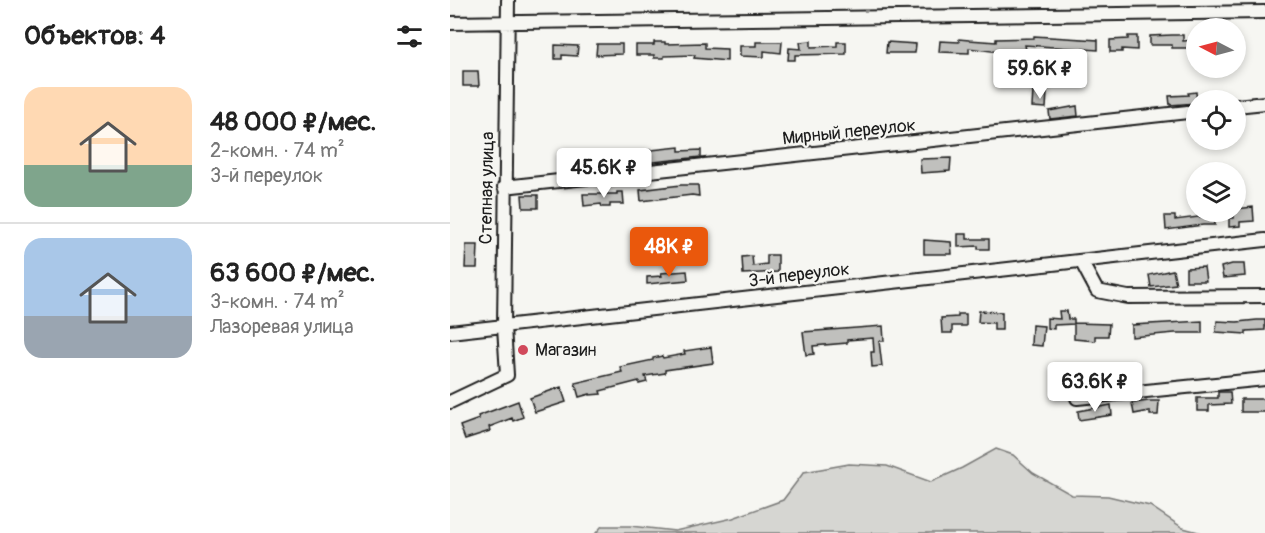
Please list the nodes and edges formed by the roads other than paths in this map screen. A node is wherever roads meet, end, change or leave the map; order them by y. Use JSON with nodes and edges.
{"nodes":[{"id":1,"x":508,"y":0,"type":"edge"},
{"id":2,"x":1265,"y":12,"type":"edge"},
{"id":3,"x":508,"y":22,"type":"junction"},
{"id":4,"x":450,"y":23,"type":"edge"},
{"id":5,"x":1265,"y":103,"type":"edge"},
{"id":6,"x":1246,"y":105,"type":"edge"},
{"id":7,"x":1186,"y":112,"type":"edge"},
{"id":8,"x":504,"y":187,"type":"junction"},
{"id":9,"x":1265,"y":240,"type":"edge"},
{"id":10,"x":1081,"y":261,"type":"junction"},
{"id":11,"x":1265,"y":296,"type":"edge"},
{"id":12,"x":504,"y":327,"type":"junction"},
{"id":13,"x":450,"y":332,"type":"edge"},
{"id":14,"x":1265,"y":379,"type":"edge"},
{"id":15,"x":1077,"y":398,"type":"dead end"},
{"id":16,"x":450,"y":402,"type":"edge"}],
"edges":[{"from":1,"to":3,"type":"street","name":"Степная улица"},
{"from":2,"to":3,"type":"street"},
{"from":3,"to":4,"type":"street"},
{"from":3,"to":8,"type":"street","name":"Степная улица"},
{"from":5,"to":6,"type":"street"},
{"from":7,"to":8,"type":"street","name":"Мирный переулок"},
{"from":8,"to":12,"type":"street","name":"Степная улица"},
{"from":9,"to":10,"type":"street","name":"3-й переулок"},
{"from":10,"to":11,"type":"street"},
{"from":10,"to":12,"type":"street","name":"3-й переулок"},
{"from":12,"to":13,"type":"street","name":"3-й переулок"},
{"from":12,"to":16,"type":"street","name":"Степная улица"},
{"from":14,"to":15,"type":"street"}]}
